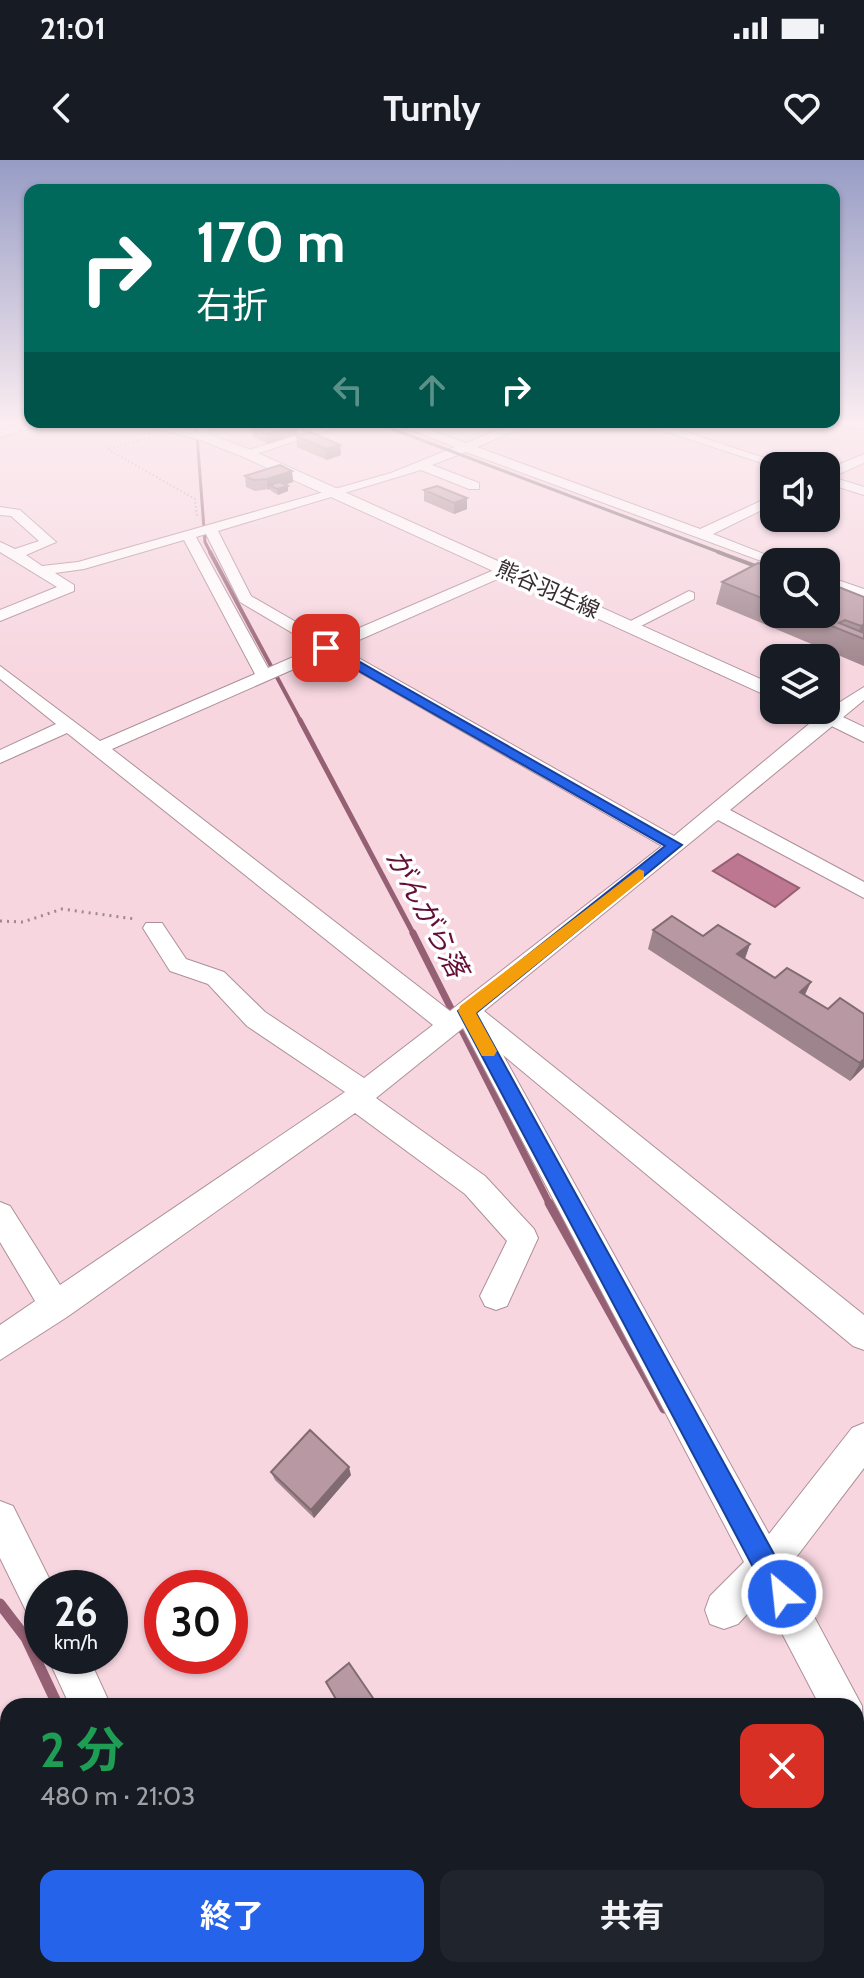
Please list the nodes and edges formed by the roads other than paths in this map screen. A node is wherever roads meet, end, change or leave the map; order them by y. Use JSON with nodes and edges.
{"nodes":[{"id":1,"x":297,"y":505,"type":"edge"},
{"id":2,"x":360,"y":505,"type":"edge"},
{"id":3,"x":622,"y":505,"type":"edge"},
{"id":4,"x":760,"y":506,"type":"edge"},
{"id":5,"x":0,"y":511,"type":"edge"},
{"id":6,"x":199,"y":532,"type":"junction"},
{"id":7,"x":701,"y":534,"type":"junction"},
{"id":8,"x":0,"y":546,"type":"edge"},
{"id":9,"x":16,"y":554,"type":"junction"},
{"id":10,"x":760,"y":556,"type":"edge"},
{"id":11,"x":42,"y":570,"type":"junction"},
{"id":12,"x":506,"y":570,"type":"junction"},
{"id":13,"x":840,"y":585,"type":"edge"},
{"id":14,"x":864,"y":594,"type":"edge"},
{"id":15,"x":689,"y":596,"type":"dead end"},
{"id":16,"x":236,"y":601,"type":"junction"},
{"id":17,"x":0,"y":616,"type":"edge"},
{"id":18,"x":629,"y":626,"type":"junction"},
{"id":19,"x":320,"y":650,"type":"junction"},
{"id":20,"x":0,"y":671,"type":"edge"},
{"id":21,"x":271,"y":672,"type":"junction"},
{"id":22,"x":760,"y":687,"type":"edge"},
{"id":23,"x":864,"y":692,"type":"edge"},
{"id":24,"x":840,"y":703,"type":"edge"},
{"id":25,"x":807,"y":724,"type":"edge"},
{"id":26,"x":840,"y":724,"type":"edge"},
{"id":27,"x":68,"y":726,"type":"junction"},
{"id":28,"x":864,"y":735,"type":"edge"},
{"id":29,"x":97,"y":749,"type":"junction"},
{"id":30,"x":0,"y":757,"type":"edge"},
{"id":31,"x":716,"y":811,"type":"junction"},
{"id":32,"x":669,"y":850,"type":"junction"},
{"id":33,"x":864,"y":891,"type":"edge"},
{"id":34,"x":154,"y":928,"type":"road end"},
{"id":35,"x":458,"y":1018,"type":"junction"},
{"id":36,"x":360,"y":1095,"type":"junction"},
{"id":37,"x":0,"y":1215,"type":"edge"},
{"id":38,"x":496,"y":1296,"type":"dead end"},
{"id":39,"x":56,"y":1307,"type":"junction"},
{"id":40,"x":864,"y":1335,"type":"edge"},
{"id":41,"x":0,"y":1344,"type":"edge"},
{"id":42,"x":864,"y":1440,"type":"edge"},
{"id":43,"x":0,"y":1519,"type":"edge"},
{"id":44,"x":25,"y":1570,"type":"edge"},
{"id":45,"x":749,"y":1584,"type":"junction"},
{"id":46,"x":76,"y":1674,"type":"edge"},
{"id":47,"x":87,"y":1698,"type":"edge"},
{"id":48,"x":836,"y":1698,"type":"edge"}],
"edges":[{"from":1,"to":6,"type":"street"},
{"from":2,"to":12,"type":"main road","name":"熊谷羽生線"},
{"from":3,"to":7,"type":"street"},
{"from":4,"to":7,"type":"street"},
{"from":5,"to":9,"type":"street"},
{"from":6,"to":11,"type":"street"},
{"from":6,"to":16,"type":"street"},
{"from":7,"to":10,"type":"street"},
{"from":8,"to":9,"type":"street"},
{"from":9,"to":11,"type":"street"},
{"from":11,"to":17,"type":"street"},
{"from":12,"to":18,"type":"main road","name":"熊谷羽生線"},
{"from":12,"to":19,"type":"street"},
{"from":13,"to":14,"type":"street"},
{"from":15,"to":18,"type":"street"},
{"from":16,"to":19,"type":"street"},
{"from":16,"to":21,"type":"street"},
{"from":18,"to":22,"type":"main road","name":"熊谷羽生線"},
{"from":19,"to":21,"type":"street"},
{"from":19,"to":32,"type":"street"},
{"from":20,"to":27,"type":"street"},
{"from":21,"to":29,"type":"street"},
{"from":23,"to":24,"type":"street"},
{"from":25,"to":31,"type":"street"},
{"from":26,"to":28,"type":"main road"},
{"from":27,"to":29,"type":"street"},
{"from":27,"to":30,"type":"street"},
{"from":29,"to":35,"type":"street"},
{"from":31,"to":32,"type":"street"},
{"from":31,"to":33,"type":"street"},
{"from":32,"to":35,"type":"street"},
{"from":34,"to":36,"type":"street"},
{"from":35,"to":36,"type":"street"},
{"from":35,"to":40,"type":"street"},
{"from":35,"to":45,"type":"street"},
{"from":36,"to":38,"type":"street"},
{"from":36,"to":39,"type":"street"},
{"from":37,"to":39,"type":"street"},
{"from":39,"to":41,"type":"street"},
{"from":42,"to":45,"type":"street"},
{"from":43,"to":44,"type":"street"},
{"from":45,"to":48,"type":"street"},
{"from":46,"to":47,"type":"street"}]}
